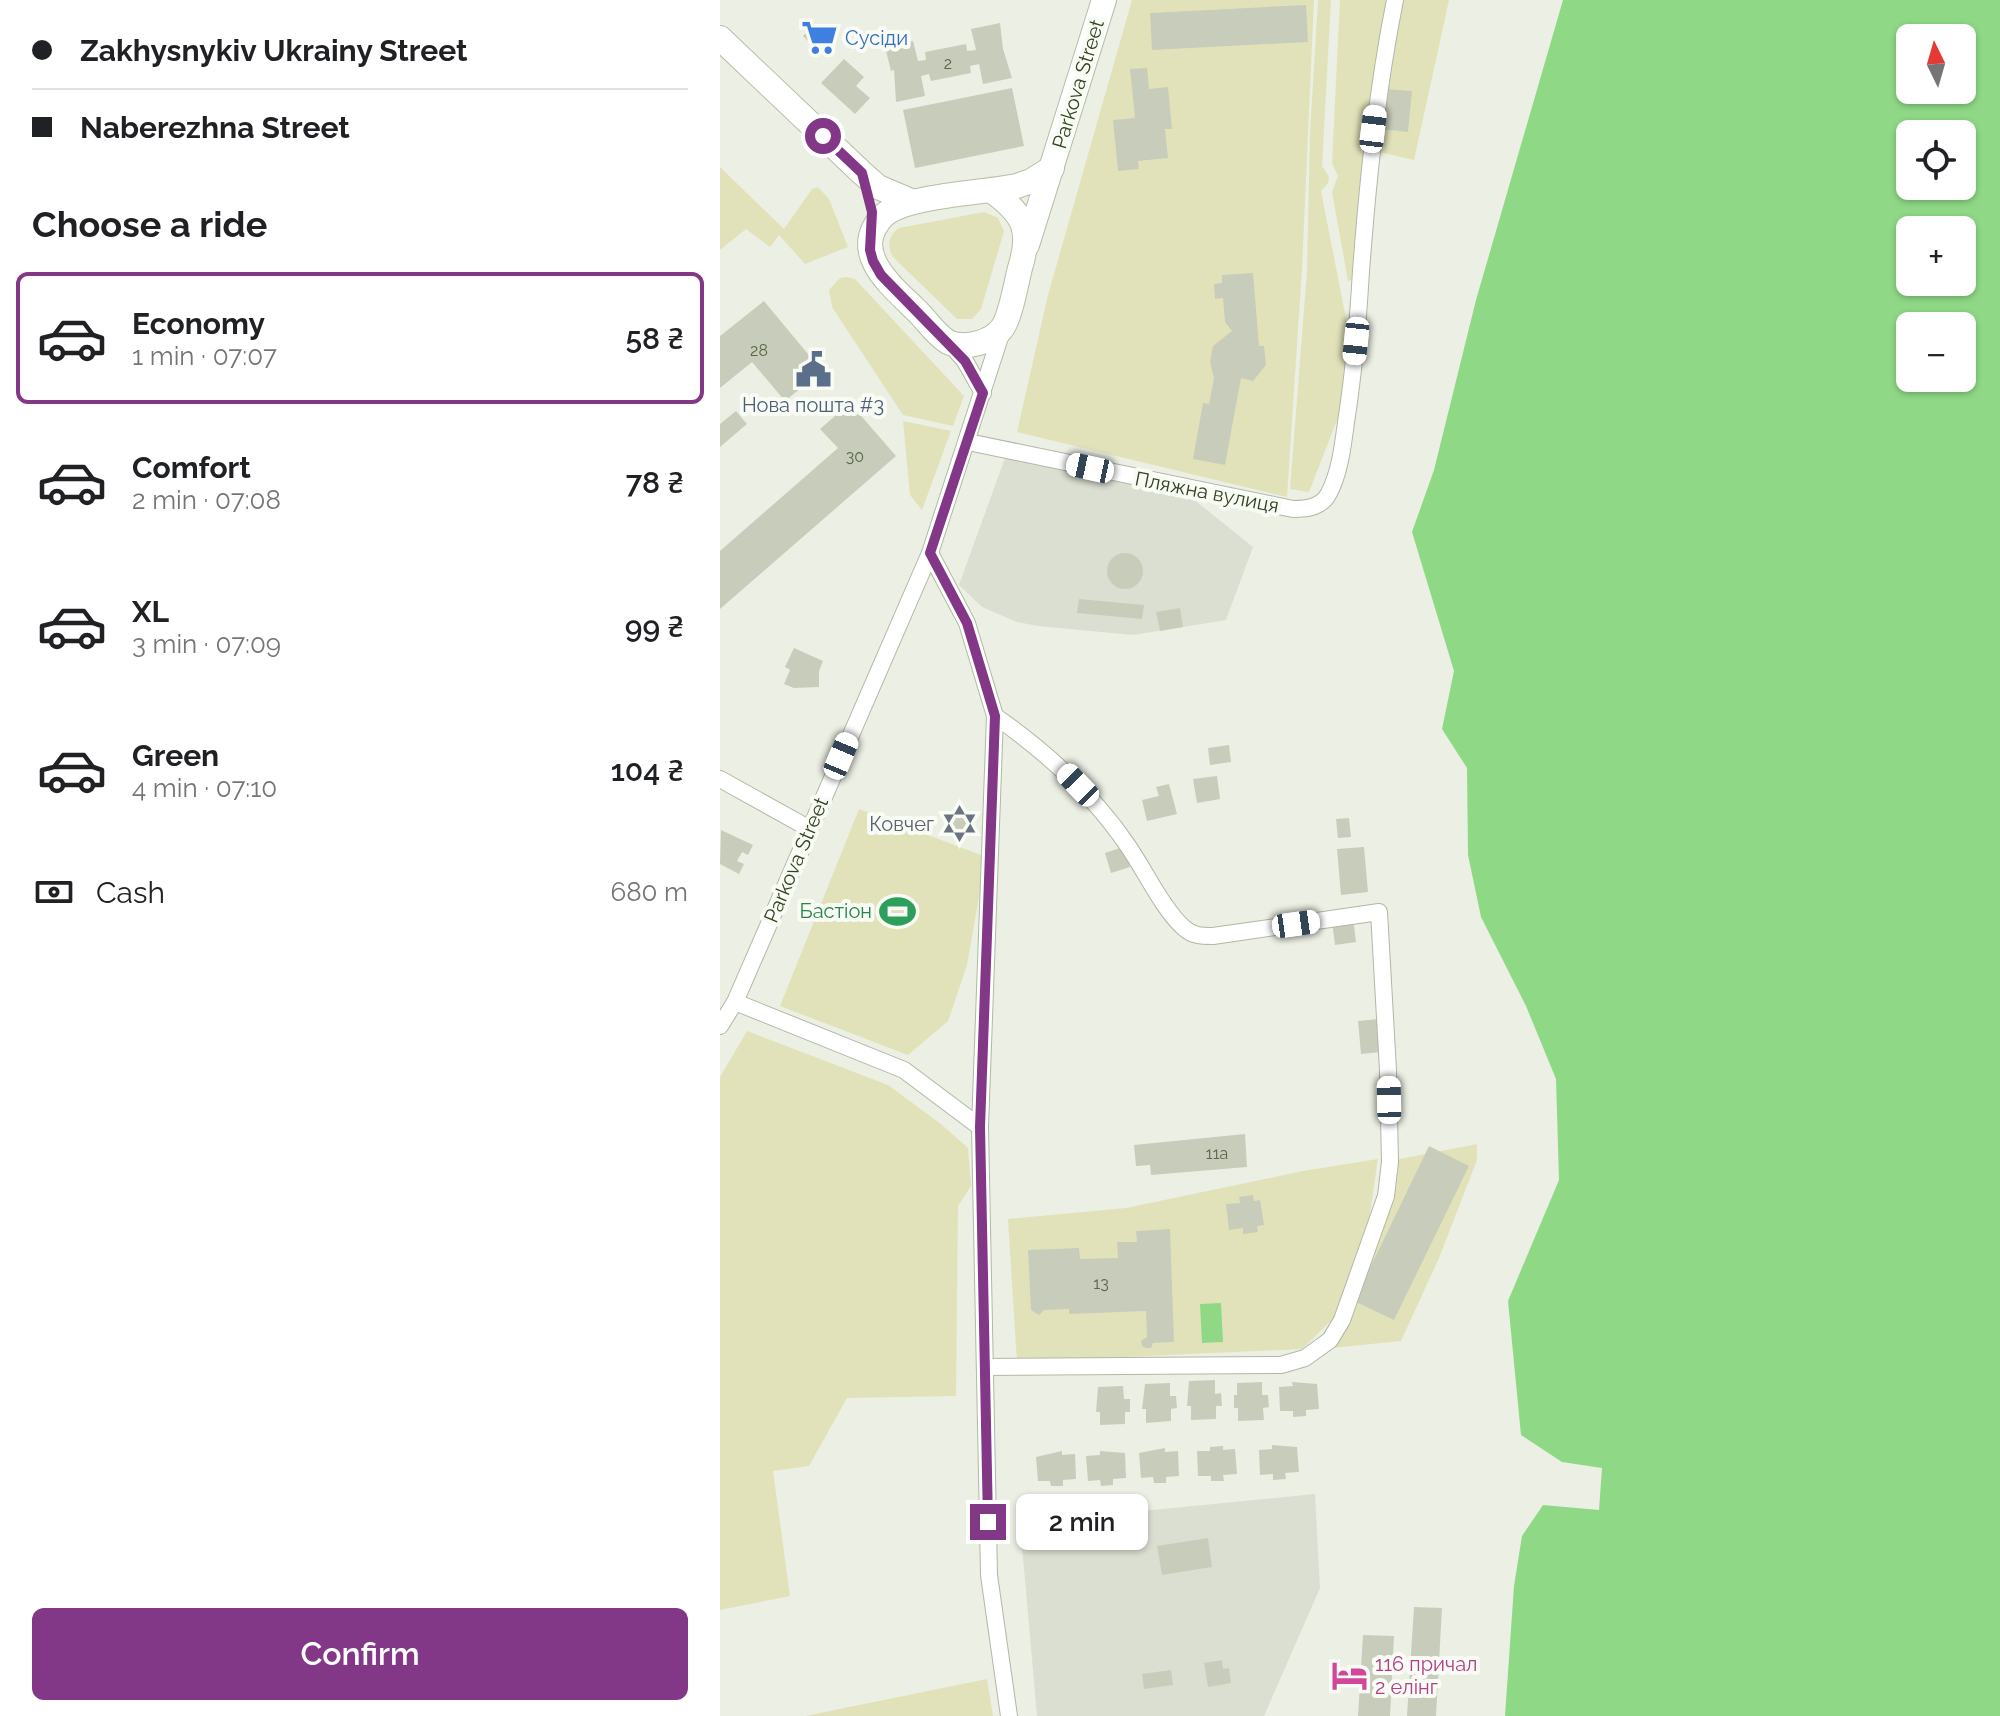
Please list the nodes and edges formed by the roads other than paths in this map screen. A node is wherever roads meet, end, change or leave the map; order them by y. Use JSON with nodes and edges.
{"nodes":[{"id":1,"x":1104,"y":0,"type":"edge"},
{"id":2,"x":1395,"y":0,"type":"edge"},
{"id":3,"x":720,"y":38,"type":"edge"},
{"id":4,"x":1052,"y":168,"type":"junction"},
{"id":5,"x":862,"y":173,"type":"junction"},
{"id":6,"x":992,"y":191,"type":"junction"},
{"id":7,"x":911,"y":201,"type":"junction"},
{"id":8,"x":871,"y":240,"type":"junction"},
{"id":9,"x":1027,"y":245,"type":"junction"},
{"id":10,"x":1003,"y":327,"type":"junction"},
{"id":11,"x":947,"y":341,"type":"junction"},
{"id":12,"x":983,"y":393,"type":"junction"},
{"id":13,"x":968,"y":442,"type":"junction"},
{"id":14,"x":930,"y":553,"type":"junction"},
{"id":15,"x":995,"y":716,"type":"junction"},
{"id":16,"x":720,"y":779,"type":"edge"},
{"id":17,"x":810,"y":829,"type":"junction"},
{"id":18,"x":735,"y":1002,"type":"junction"},
{"id":19,"x":720,"y":1026,"type":"edge"},
{"id":20,"x":980,"y":1127,"type":"junction"},
{"id":21,"x":985,"y":1367,"type":"junction"},
{"id":22,"x":1009,"y":1716,"type":"edge"}],
"edges":[{"from":1,"to":4,"type":"street","name":"Parkova Street"},
{"from":2,"to":13,"type":"street","name":"Пляжна вулиця"},
{"from":3,"to":5,"type":"street"},
{"from":4,"to":6,"type":"street","name":"Parkova Street"},
{"from":4,"to":9,"type":"street","name":"Parkova Street"},
{"from":5,"to":7,"type":"street"},
{"from":5,"to":8,"type":"street"},
{"from":6,"to":7,"type":"street"},
{"from":6,"to":9,"type":"street"},
{"from":7,"to":8,"type":"street"},
{"from":8,"to":11,"type":"street"},
{"from":9,"to":10,"type":"street"},
{"from":10,"to":11,"type":"street"},
{"from":10,"to":12,"type":"street","name":"Parkova Street"},
{"from":11,"to":12,"type":"street"},
{"from":12,"to":13,"type":"street","name":"Parkova Street"},
{"from":13,"to":14,"type":"street","name":"Parkova Street"},
{"from":14,"to":15,"type":"street"},
{"from":14,"to":17,"type":"street","name":"Parkova Street"},
{"from":15,"to":20,"type":"street"},
{"from":15,"to":21,"type":"street"},
{"from":16,"to":17,"type":"street"},
{"from":17,"to":18,"type":"street","name":"Parkova Street"},
{"from":18,"to":19,"type":"street","name":"Parkova Street"},
{"from":18,"to":20,"type":"street"},
{"from":20,"to":21,"type":"street"},
{"from":21,"to":22,"type":"street"}]}
